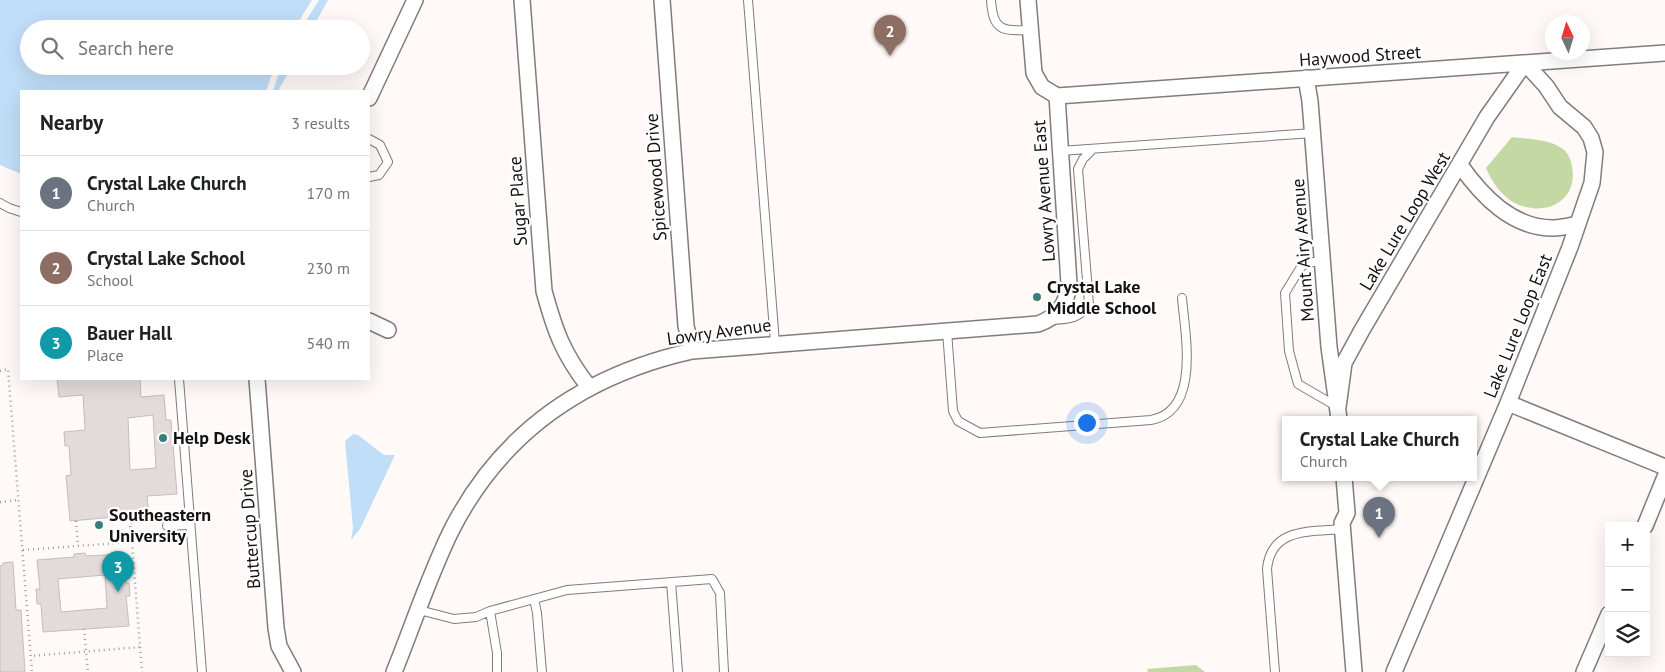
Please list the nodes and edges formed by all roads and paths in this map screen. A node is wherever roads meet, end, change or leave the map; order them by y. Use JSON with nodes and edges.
{"nodes":[{"id":1,"x":415,"y":0,"type":"edge"},
{"id":2,"x":522,"y":0,"type":"edge"},
{"id":3,"x":662,"y":0,"type":"edge"},
{"id":4,"x":748,"y":0,"type":"edge"},
{"id":5,"x":991,"y":0,"type":"edge"},
{"id":6,"x":1028,"y":0,"type":"edge"},
{"id":7,"x":1030,"y":30,"type":"junction"},
{"id":8,"x":1665,"y":53,"type":"edge"},
{"id":9,"x":1525,"y":63,"type":"junction"},
{"id":10,"x":1306,"y":78,"type":"junction"},
{"id":11,"x":370,"y":96,"type":"edge"},
{"id":12,"x":1057,"y":96,"type":"junction"},
{"id":13,"x":1313,"y":133,"type":"junction"},
{"id":14,"x":370,"y":140,"type":"edge"},
{"id":15,"x":1093,"y":149,"type":"junction"},
{"id":16,"x":1060,"y":151,"type":"junction"},
{"id":17,"x":1460,"y":165,"type":"junction"},
{"id":18,"x":370,"y":177,"type":"edge"},
{"id":19,"x":0,"y":203,"type":"edge"},
{"id":20,"x":20,"y":212,"type":"edge"},
{"id":21,"x":1576,"y":224,"type":"junction"},
{"id":22,"x":1322,"y":262,"type":"junction"},
{"id":23,"x":1182,"y":298,"type":"dead end"},
{"id":24,"x":1055,"y":315,"type":"junction"},
{"id":25,"x":370,"y":321,"type":"edge"},
{"id":26,"x":388,"y":330,"type":"dead end"},
{"id":27,"x":947,"y":331,"type":"junction"},
{"id":28,"x":775,"y":343,"type":"junction"},
{"id":29,"x":692,"y":351,"type":"junction"},
{"id":30,"x":0,"y":371,"type":"edge"},
{"id":31,"x":179,"y":380,"type":"edge"},
{"id":32,"x":257,"y":380,"type":"edge"},
{"id":33,"x":589,"y":387,"type":"junction"},
{"id":34,"x":1508,"y":403,"type":"junction"},
{"id":35,"x":1338,"y":413,"type":"edge"},
{"id":36,"x":1665,"y":467,"type":"edge"},
{"id":37,"x":1477,"y":476,"type":"edge"},
{"id":38,"x":1665,"y":477,"type":"edge"},
{"id":39,"x":1344,"y":481,"type":"edge"},
{"id":40,"x":1475,"y":481,"type":"edge"},
{"id":41,"x":19,"y":500,"type":"junction"},
{"id":42,"x":0,"y":502,"type":"edge"},
{"id":43,"x":134,"y":516,"type":"dead end"},
{"id":44,"x":76,"y":521,"type":"dead end"},
{"id":45,"x":1648,"y":522,"type":"edge"},
{"id":46,"x":190,"y":525,"type":"junction"},
{"id":47,"x":167,"y":526,"type":"dead end"},
{"id":48,"x":1343,"y":529,"type":"junction"},
{"id":49,"x":132,"y":542,"type":"junction"},
{"id":50,"x":78,"y":546,"type":"junction"},
{"id":51,"x":22,"y":550,"type":"junction"},
{"id":52,"x":672,"y":582,"type":"junction"},
{"id":53,"x":534,"y":599,"type":"junction"},
{"id":54,"x":419,"y":610,"type":"junction"},
{"id":55,"x":490,"y":611,"type":"junction"},
{"id":56,"x":1605,"y":623,"type":"edge"},
{"id":57,"x":84,"y":629,"type":"dead end"},
{"id":58,"x":140,"y":647,"type":"junction"},
{"id":59,"x":86,"y":651,"type":"junction"},
{"id":60,"x":31,"y":656,"type":"junction"},
{"id":61,"x":32,"y":672,"type":"edge"},
{"id":62,"x":88,"y":672,"type":"edge"},
{"id":63,"x":142,"y":672,"type":"edge"},
{"id":64,"x":202,"y":672,"type":"edge"},
{"id":65,"x":293,"y":672,"type":"edge"},
{"id":66,"x":394,"y":672,"type":"edge"},
{"id":67,"x":497,"y":672,"type":"edge"},
{"id":68,"x":542,"y":672,"type":"edge"},
{"id":69,"x":678,"y":672,"type":"edge"},
{"id":70,"x":724,"y":672,"type":"edge"},
{"id":71,"x":1275,"y":672,"type":"edge"},
{"id":72,"x":1354,"y":672,"type":"edge"},
{"id":73,"x":1394,"y":672,"type":"edge"},
{"id":74,"x":1584,"y":672,"type":"edge"}],
"edges":[{"from":1,"to":11,"type":"street"},
{"from":2,"to":33,"type":"street","name":"Sugar Place"},
{"from":3,"to":29,"type":"street","name":"Spicewood Drive"},
{"from":4,"to":28,"type":"lane"},
{"from":5,"to":7,"type":"lane"},
{"from":6,"to":7,"type":"street"},
{"from":7,"to":12,"type":"street"},
{"from":8,"to":9,"type":"street","name":"Haywood Street"},
{"from":9,"to":10,"type":"street","name":"Haywood Street"},
{"from":9,"to":17,"type":"street","name":"Lake Lure Loop West"},
{"from":9,"to":21,"type":"street","name":"Lake Lure Loop East"},
{"from":10,"to":12,"type":"street","name":"Haywood Street"},
{"from":10,"to":13,"type":"street","name":"Mount Airy Avenue"},
{"from":12,"to":16,"type":"street","name":"Lowry Avenue East"},
{"from":13,"to":15,"type":"lane"},
{"from":13,"to":22,"type":"street","name":"Mount Airy Avenue"},
{"from":14,"to":18,"type":"lane"},
{"from":15,"to":16,"type":"lane"},
{"from":15,"to":24,"type":"lane"},
{"from":16,"to":24,"type":"street","name":"Lowry Avenue East"},
{"from":17,"to":21,"type":"street"},
{"from":17,"to":35,"type":"street","name":"Lake Lure Loop West"},
{"from":19,"to":20,"type":"lane"},
{"from":21,"to":34,"type":"street","name":"Lake Lure Loop East"},
{"from":22,"to":35,"type":"street","name":"Mount Airy Avenue"},
{"from":22,"to":35,"type":"lane"},
{"from":23,"to":27,"type":"lane"},
{"from":24,"to":27,"type":"street","name":"Lowry Avenue"},
{"from":25,"to":26,"type":"street"},
{"from":27,"to":28,"type":"street","name":"Lowry Avenue"},
{"from":28,"to":29,"type":"street","name":"Lowry Avenue"},
{"from":29,"to":33,"type":"street","name":"Lowry Avenue"},
{"from":30,"to":41,"type":"path"},
{"from":31,"to":46,"type":"lane"},
{"from":32,"to":65,"type":"street","name":"Buttercup Drive"},
{"from":33,"to":54,"type":"street","name":"Lowry Avenue"},
{"from":34,"to":36,"type":"street"},
{"from":34,"to":37,"type":"street","name":"Lake Lure Loop East"},
{"from":38,"to":45,"type":"street"},
{"from":39,"to":48,"type":"street"},
{"from":40,"to":73,"type":"street","name":"Lake Lure Loop East"},
{"from":41,"to":42,"type":"path"},
{"from":41,"to":51,"type":"path"},
{"from":43,"to":49,"type":"path"},
{"from":44,"to":50,"type":"path"},
{"from":46,"to":47,"type":"lane"},
{"from":46,"to":64,"type":"lane"},
{"from":48,"to":71,"type":"lane"},
{"from":48,"to":72,"type":"street"},
{"from":49,"to":50,"type":"path"},
{"from":49,"to":58,"type":"path"},
{"from":50,"to":51,"type":"path"},
{"from":51,"to":60,"type":"path"},
{"from":52,"to":53,"type":"lane"},
{"from":52,"to":69,"type":"lane"},
{"from":52,"to":70,"type":"lane"},
{"from":53,"to":55,"type":"lane"},
{"from":53,"to":68,"type":"lane"},
{"from":54,"to":55,"type":"lane"},
{"from":54,"to":66,"type":"street","name":"Lowry Avenue"},
{"from":55,"to":67,"type":"lane"},
{"from":56,"to":74,"type":"street"},
{"from":57,"to":59,"type":"path"},
{"from":58,"to":59,"type":"path"},
{"from":58,"to":63,"type":"path"},
{"from":59,"to":60,"type":"path"},
{"from":59,"to":62,"type":"path"},
{"from":60,"to":61,"type":"path"}]}
